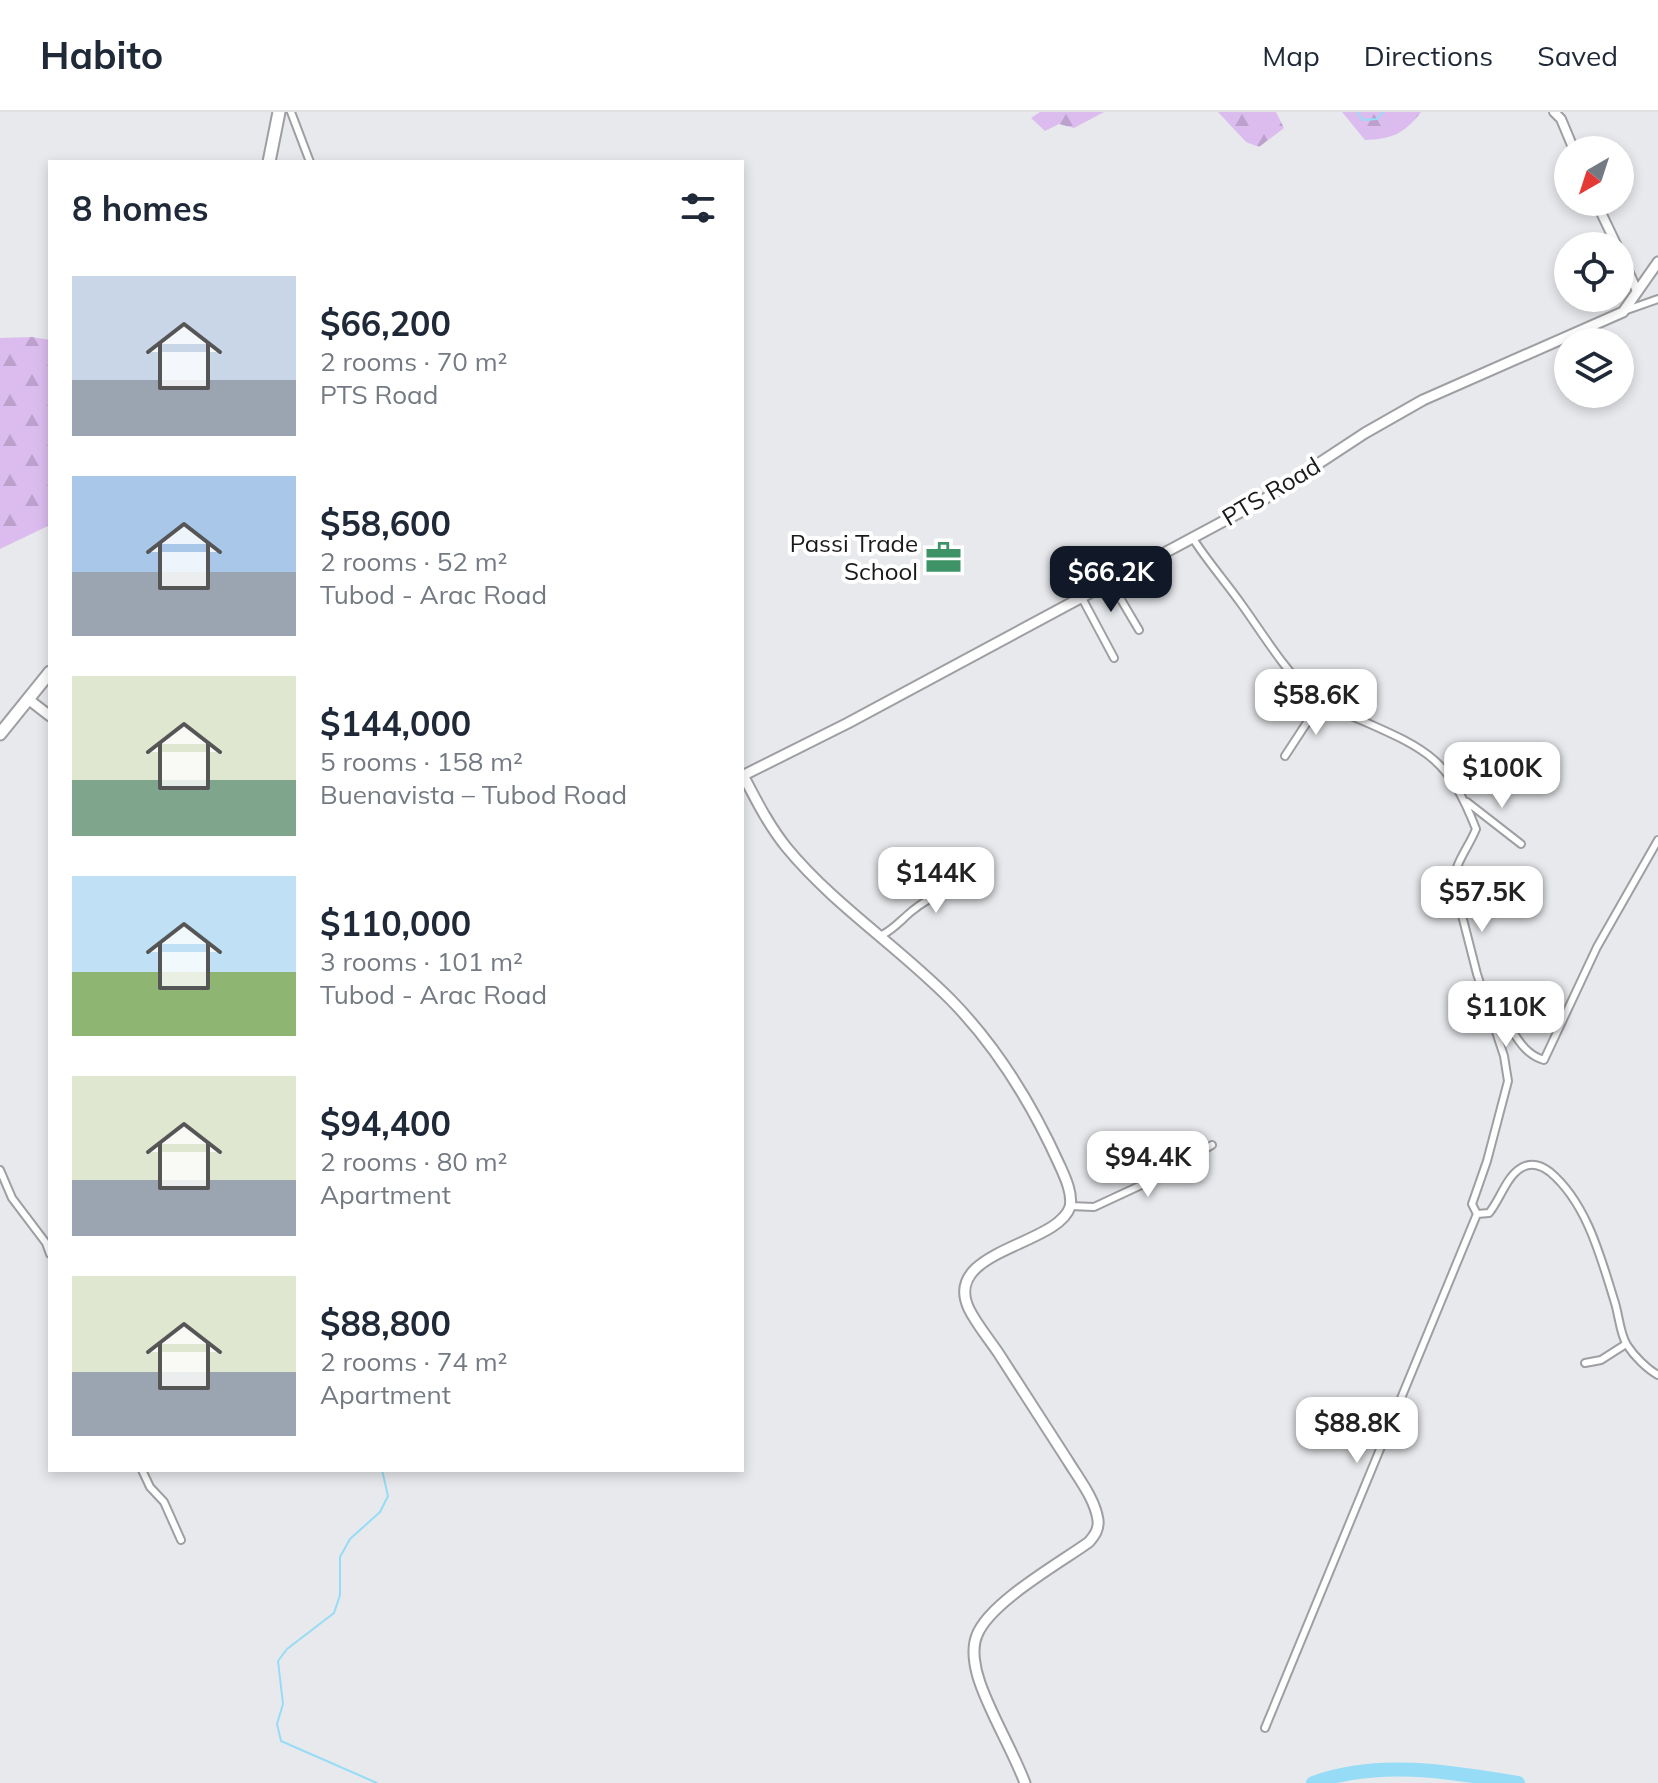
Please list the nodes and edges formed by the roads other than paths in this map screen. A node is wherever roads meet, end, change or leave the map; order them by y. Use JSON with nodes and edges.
{"nodes":[{"id":1,"x":279,"y":112,"type":"edge"},
{"id":2,"x":291,"y":112,"type":"edge"},
{"id":3,"x":1554,"y":112,"type":"edge"},
{"id":4,"x":1568,"y":136,"type":"edge"},
{"id":5,"x":269,"y":160,"type":"edge"},
{"id":6,"x":309,"y":160,"type":"edge"},
{"id":7,"x":1658,"y":262,"type":"edge"},
{"id":8,"x":1634,"y":284,"type":"edge"},
{"id":9,"x":1637,"y":291,"type":"junction"},
{"id":10,"x":1634,"y":296,"type":"edge"},
{"id":11,"x":1658,"y":299,"type":"edge"},
{"id":12,"x":1634,"y":308,"type":"edge"},
{"id":13,"x":1623,"y":312,"type":"edge"},
{"id":14,"x":1192,"y":537,"type":"junction"},
{"id":15,"x":1110,"y":581,"type":"junction"},
{"id":16,"x":1082,"y":598,"type":"junction"},
{"id":17,"x":1139,"y":630,"type":"dead end"},
{"id":18,"x":1114,"y":658,"type":"dead end"},
{"id":19,"x":48,"y":674,"type":"edge"},
{"id":20,"x":28,"y":699,"type":"junction"},
{"id":21,"x":1321,"y":701,"type":"junction"},
{"id":22,"x":48,"y":714,"type":"edge"},
{"id":23,"x":0,"y":734,"type":"edge"},
{"id":24,"x":1285,"y":756,"type":"dead end"},
{"id":25,"x":1544,"y":767,"type":"dead end"},
{"id":26,"x":744,"y":775,"type":"edge"},
{"id":27,"x":1451,"y":776,"type":"junction"},
{"id":28,"x":744,"y":777,"type":"edge"},
{"id":29,"x":1465,"y":801,"type":"junction"},
{"id":30,"x":1658,"y":840,"type":"edge"},
{"id":31,"x":1521,"y":844,"type":"dead end"},
{"id":32,"x":989,"y":877,"type":"dead end"},
{"id":33,"x":882,"y":935,"type":"junction"},
{"id":34,"x":1487,"y":1003,"type":"junction"},
{"id":35,"x":1212,"y":1145,"type":"dead end"},
{"id":36,"x":0,"y":1170,"type":"edge"},
{"id":37,"x":1070,"y":1206,"type":"junction"},
{"id":38,"x":1477,"y":1214,"type":"junction"},
{"id":39,"x":48,"y":1248,"type":"edge"},
{"id":40,"x":1626,"y":1344,"type":"junction"},
{"id":41,"x":1585,"y":1363,"type":"dead end"},
{"id":42,"x":1658,"y":1375,"type":"edge"},
{"id":43,"x":143,"y":1472,"type":"edge"},
{"id":44,"x":181,"y":1540,"type":"dead end"},
{"id":45,"x":1265,"y":1728,"type":"dead end"},
{"id":46,"x":1025,"y":1783,"type":"edge"}],
"edges":[{"from":1,"to":5,"type":"highway"},
{"from":2,"to":6,"type":"street"},
{"from":3,"to":4,"type":"street"},
{"from":7,"to":9,"type":"main road"},
{"from":8,"to":9,"type":"street"},
{"from":9,"to":10,"type":"main road"},
{"from":11,"to":12,"type":"street"},
{"from":13,"to":14,"type":"main road","name":"PTS Road"},
{"from":14,"to":15,"type":"main road","name":"PTS Road"},
{"from":14,"to":21,"type":"street"},
{"from":15,"to":16,"type":"main road","name":"PTS Road"},
{"from":15,"to":17,"type":"street"},
{"from":16,"to":18,"type":"street"},
{"from":16,"to":26,"type":"main road","name":"PTS Road"},
{"from":19,"to":20,"type":"highway"},
{"from":20,"to":22,"type":"main road"},
{"from":20,"to":23,"type":"highway"},
{"from":21,"to":24,"type":"street"},
{"from":21,"to":27,"type":"street"},
{"from":25,"to":27,"type":"street"},
{"from":27,"to":29,"type":"street"},
{"from":28,"to":33,"type":"main road"},
{"from":29,"to":31,"type":"street"},
{"from":29,"to":34,"type":"street"},
{"from":30,"to":34,"type":"street"},
{"from":32,"to":33,"type":"street"},
{"from":33,"to":37,"type":"main road"},
{"from":34,"to":38,"type":"street"},
{"from":35,"to":37,"type":"street"},
{"from":36,"to":39,"type":"street"},
{"from":37,"to":46,"type":"main road"},
{"from":38,"to":40,"type":"street"},
{"from":38,"to":45,"type":"street"},
{"from":40,"to":41,"type":"street"},
{"from":40,"to":42,"type":"street"},
{"from":43,"to":44,"type":"street"}]}
